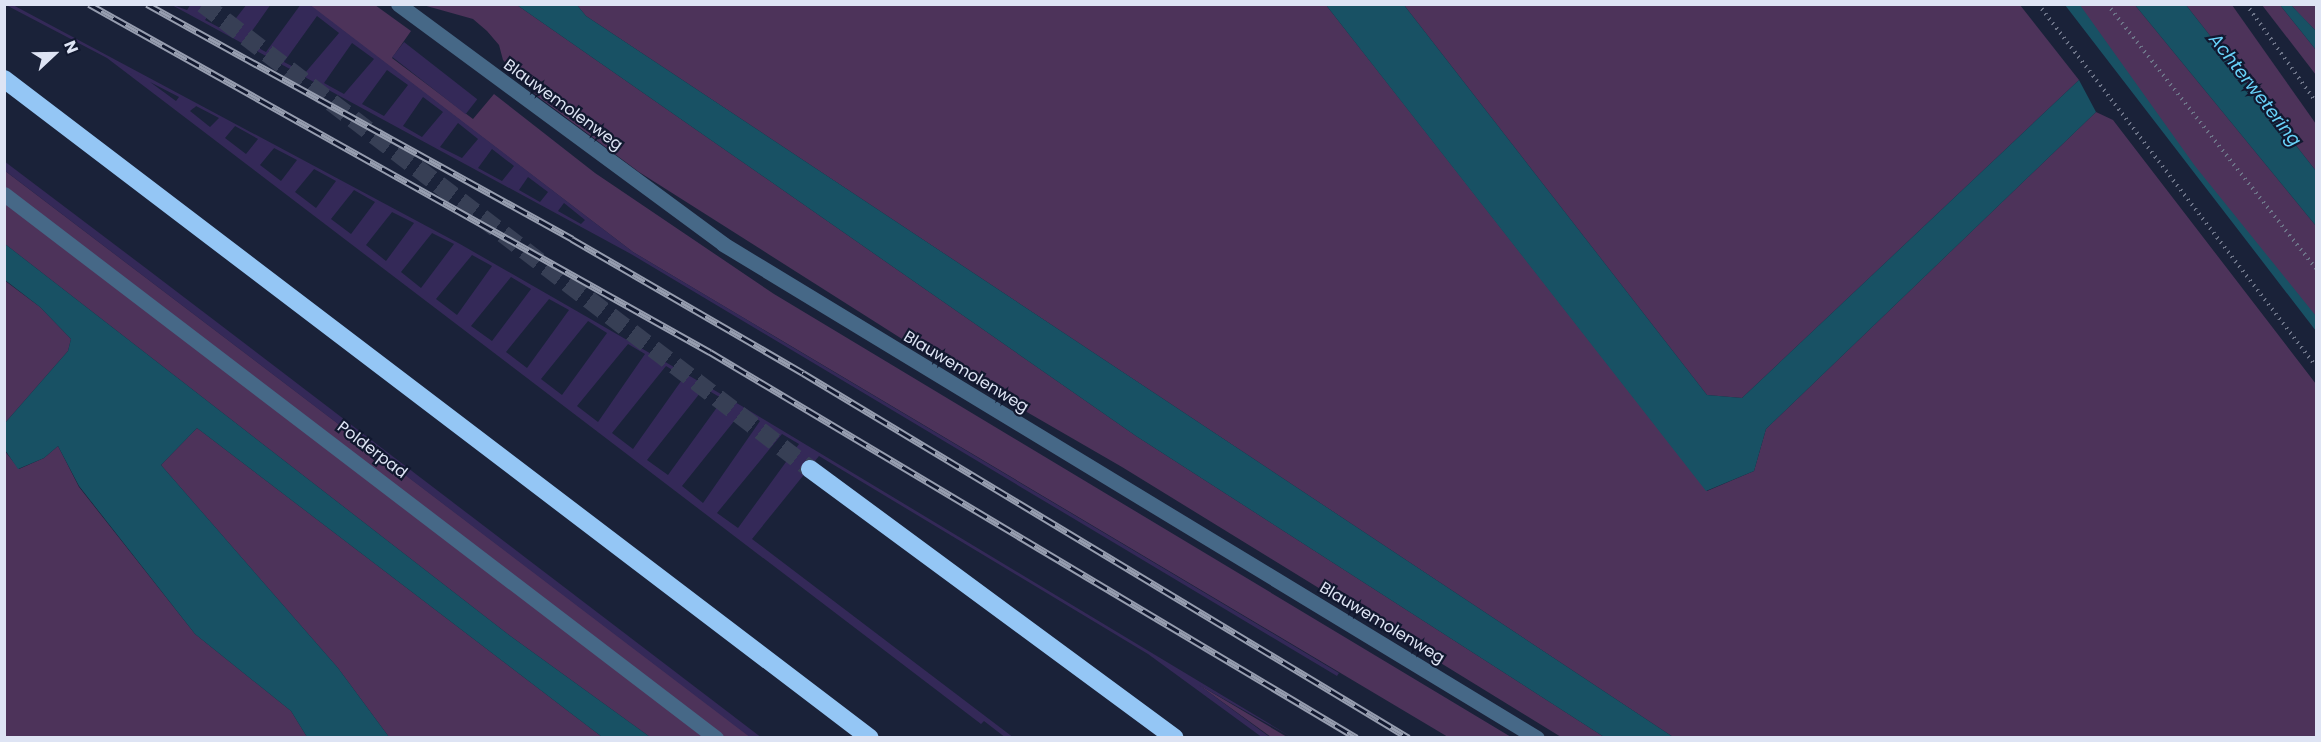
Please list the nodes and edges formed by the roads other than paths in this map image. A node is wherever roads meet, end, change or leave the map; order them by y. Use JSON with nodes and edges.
{"nodes":[{"id":1,"x":398,"y":4,"type":"edge"},
{"id":2,"x":4,"y":79,"type":"edge"},
{"id":3,"x":4,"y":194,"type":"edge"},
{"id":4,"x":810,"y":469,"type":"tunnel mouth"},
{"id":5,"x":716,"y":738,"type":"edge"},
{"id":6,"x":870,"y":738,"type":"edge"},
{"id":7,"x":1175,"y":738,"type":"edge"},
{"id":8,"x":1538,"y":738,"type":"edge"}],
"edges":[{"from":1,"to":8,"type":"street","name":"Blauwemolenweg"},
{"from":2,"to":6,"type":"highway"},
{"from":3,"to":5,"type":"street","name":"Polderpad"},
{"from":4,"to":7,"type":"highway"}]}
